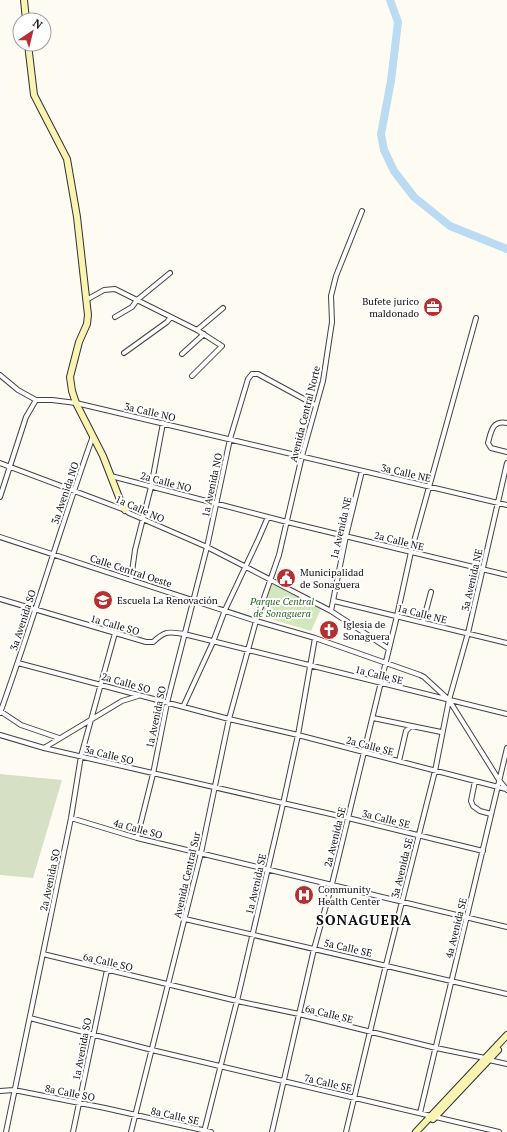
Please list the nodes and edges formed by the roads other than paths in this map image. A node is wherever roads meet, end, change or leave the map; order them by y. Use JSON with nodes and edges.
{"nodes":[{"id":1,"x":24,"y":0,"type":"edge"},
{"id":2,"x":25,"y":12,"type":"edge"},
{"id":3,"x":29,"y":52,"type":"edge"},
{"id":4,"x":362,"y":211,"type":"dead end"},
{"id":5,"x":170,"y":273,"type":"dead end"},
{"id":6,"x":88,"y":299,"type":"junction"},
{"id":7,"x":138,"y":300,"type":"junction"},
{"id":8,"x":223,"y":308,"type":"dead end"},
{"id":9,"x":115,"y":317,"type":"dead end"},
{"id":10,"x":171,"y":317,"type":"junction"},
{"id":11,"x":476,"y":318,"type":"dead end"},
{"id":12,"x":197,"y":330,"type":"junction"},
{"id":13,"x":204,"y":334,"type":"junction"},
{"id":14,"x":124,"y":353,"type":"dead end"},
{"id":15,"x":182,"y":354,"type":"dead end"},
{"id":16,"x":0,"y":376,"type":"edge"},
{"id":17,"x":192,"y":376,"type":"dead end"},
{"id":18,"x":36,"y":400,"type":"junction"},
{"id":19,"x":76,"y":403,"type":"junction"},
{"id":20,"x":316,"y":405,"type":"junction"},
{"id":21,"x":163,"y":423,"type":"junction"},
{"id":22,"x":507,"y":423,"type":"edge"},
{"id":23,"x":93,"y":436,"type":"junction"},
{"id":24,"x":230,"y":439,"type":"junction"},
{"id":25,"x":507,"y":452,"type":"edge"},
{"id":26,"x":302,"y":456,"type":"junction"},
{"id":27,"x":0,"y":463,"type":"edge"},
{"id":28,"x":507,"y":463,"type":"edge"},
{"id":29,"x":10,"y":467,"type":"junction"},
{"id":30,"x":362,"y":471,"type":"junction"},
{"id":31,"x":111,"y":476,"type":"junction"},
{"id":32,"x":151,"y":487,"type":"junction"},
{"id":33,"x":428,"y":487,"type":"junction"},
{"id":34,"x":73,"y":490,"type":"junction"},
{"id":35,"x":0,"y":497,"type":"edge"},
{"id":36,"x":498,"y":503,"type":"junction"},
{"id":37,"x":216,"y":504,"type":"junction"},
{"id":38,"x":507,"y":505,"type":"edge"},
{"id":39,"x":125,"y":510,"type":"junction"},
{"id":40,"x":268,"y":517,"type":"junction"},
{"id":41,"x":143,"y":519,"type":"junction"},
{"id":42,"x":287,"y":522,"type":"junction"},
{"id":43,"x":346,"y":536,"type":"junction"},
{"id":44,"x":0,"y":537,"type":"edge"},
{"id":45,"x":207,"y":547,"type":"junction"},
{"id":46,"x":411,"y":552,"type":"junction"},
{"id":47,"x":53,"y":555,"type":"junction"},
{"id":48,"x":246,"y":567,"type":"junction"},
{"id":49,"x":483,"y":569,"type":"junction"},
{"id":50,"x":507,"y":575,"type":"edge"},
{"id":51,"x":131,"y":579,"type":"junction"},
{"id":52,"x":270,"y":580,"type":"junction"},
{"id":53,"x":431,"y":592,"type":"dead end"},
{"id":54,"x":0,"y":599,"type":"edge"},
{"id":55,"x":194,"y":600,"type":"junction"},
{"id":56,"x":334,"y":600,"type":"junction"},
{"id":57,"x":35,"y":609,"type":"junction"},
{"id":58,"x":225,"y":610,"type":"junction"},
{"id":59,"x":331,"y":612,"type":"junction"},
{"id":60,"x":397,"y":616,"type":"junction"},
{"id":61,"x":256,"y":621,"type":"junction"},
{"id":62,"x":423,"y":622,"type":"junction"},
{"id":63,"x":468,"y":633,"type":"junction"},
{"id":64,"x":115,"y":634,"type":"junction"},
{"id":65,"x":184,"y":634,"type":"junction"},
{"id":66,"x":315,"y":638,"type":"junction"},
{"id":67,"x":213,"y":642,"type":"junction"},
{"id":68,"x":507,"y":643,"type":"edge"},
{"id":69,"x":389,"y":648,"type":"junction"},
{"id":70,"x":248,"y":650,"type":"junction"},
{"id":71,"x":18,"y":663,"type":"junction"},
{"id":72,"x":386,"y":663,"type":"junction"},
{"id":73,"x":311,"y":666,"type":"junction"},
{"id":74,"x":381,"y":683,"type":"junction"},
{"id":75,"x":101,"y":685,"type":"junction"},
{"id":76,"x":138,"y":695,"type":"junction"},
{"id":77,"x":449,"y":700,"type":"junction"},
{"id":78,"x":167,"y":703,"type":"junction"},
{"id":79,"x":183,"y":707,"type":"junction"},
{"id":80,"x":0,"y":712,"type":"edge"},
{"id":81,"x":507,"y":714,"type":"edge"},
{"id":82,"x":373,"y":718,"type":"junction"},
{"id":83,"x":229,"y":719,"type":"junction"},
{"id":84,"x":90,"y":722,"type":"junction"},
{"id":85,"x":411,"y":726,"type":"junction"},
{"id":86,"x":441,"y":732,"type":"junction"},
{"id":87,"x":0,"y":735,"type":"edge"},
{"id":88,"x":298,"y":735,"type":"junction"},
{"id":89,"x":59,"y":738,"type":"junction"},
{"id":90,"x":44,"y":748,"type":"junction"},
{"id":91,"x":507,"y":748,"type":"edge"},
{"id":92,"x":364,"y":752,"type":"junction"},
{"id":93,"x":81,"y":756,"type":"junction"},
{"id":94,"x":399,"y":761,"type":"junction"},
{"id":95,"x":435,"y":771,"type":"junction"},
{"id":96,"x":153,"y":774,"type":"junction"},
{"id":97,"x":499,"y":780,"type":"junction"},
{"id":98,"x":475,"y":781,"type":"junction"},
{"id":99,"x":497,"y":787,"type":"junction"},
{"id":100,"x":215,"y":788,"type":"junction"},
{"id":101,"x":507,"y":790,"type":"edge"},
{"id":102,"x":283,"y":804,"type":"junction"},
{"id":103,"x":492,"y":814,"type":"junction"},
{"id":104,"x":71,"y":818,"type":"junction"},
{"id":105,"x":348,"y":818,"type":"junction"},
{"id":106,"x":418,"y":836,"type":"junction"},
{"id":107,"x":137,"y":838,"type":"junction"},
{"id":108,"x":483,"y":851,"type":"junction"},
{"id":109,"x":201,"y":853,"type":"junction"},
{"id":110,"x":268,"y":870,"type":"junction"},
{"id":111,"x":332,"y":884,"type":"junction"},
{"id":112,"x":402,"y":902,"type":"junction"},
{"id":113,"x":467,"y":918,"type":"junction"},
{"id":114,"x":185,"y":919,"type":"junction"},
{"id":115,"x":507,"y":927,"type":"edge"},
{"id":116,"x":252,"y":934,"type":"junction"},
{"id":117,"x":314,"y":949,"type":"junction"},
{"id":118,"x":43,"y":954,"type":"junction"},
{"id":119,"x":386,"y":965,"type":"junction"},
{"id":120,"x":107,"y":970,"type":"junction"},
{"id":121,"x":451,"y":980,"type":"junction"},
{"id":122,"x":169,"y":984,"type":"junction"},
{"id":123,"x":507,"y":994,"type":"edge"},
{"id":124,"x":237,"y":1001,"type":"junction"},
{"id":125,"x":299,"y":1014,"type":"junction"},
{"id":126,"x":30,"y":1018,"type":"junction"},
{"id":127,"x":370,"y":1032,"type":"junction"},
{"id":128,"x":94,"y":1034,"type":"junction"},
{"id":129,"x":507,"y":1036,"type":"edge"},
{"id":130,"x":507,"y":1041,"type":"edge"},
{"id":131,"x":436,"y":1048,"type":"junction"},
{"id":132,"x":152,"y":1050,"type":"junction"},
{"id":133,"x":487,"y":1059,"type":"junction"},
{"id":134,"x":507,"y":1064,"type":"edge"},
{"id":135,"x":221,"y":1066,"type":"junction"},
{"id":136,"x":283,"y":1080,"type":"junction"},
{"id":137,"x":14,"y":1090,"type":"junction"},
{"id":138,"x":0,"y":1091,"type":"edge"},
{"id":139,"x":355,"y":1097,"type":"junction"},
{"id":140,"x":80,"y":1103,"type":"junction"},
{"id":141,"x":420,"y":1113,"type":"junction"},
{"id":142,"x":136,"y":1115,"type":"junction"},
{"id":143,"x":434,"y":1116,"type":"junction"},
{"id":144,"x":204,"y":1131,"type":"edge"},
{"id":145,"x":6,"y":1132,"type":"edge"},
{"id":146,"x":73,"y":1132,"type":"edge"},
{"id":147,"x":131,"y":1132,"type":"edge"},
{"id":148,"x":210,"y":1132,"type":"edge"},
{"id":149,"x":272,"y":1132,"type":"edge"},
{"id":150,"x":346,"y":1132,"type":"edge"},
{"id":151,"x":416,"y":1132,"type":"edge"},
{"id":152,"x":421,"y":1132,"type":"edge"},
{"id":153,"x":499,"y":1132,"type":"edge"}],
"edges":[{"from":1,"to":2,"type":"street"},
{"from":3,"to":6,"type":"street"},
{"from":4,"to":20,"type":"street","name":"Avenida Central Norte"},
{"from":5,"to":7,"type":"street"},
{"from":6,"to":7,"type":"street"},
{"from":6,"to":19,"type":"street"},
{"from":7,"to":9,"type":"street"},
{"from":7,"to":10,"type":"street"},
{"from":8,"to":12,"type":"street"},
{"from":10,"to":12,"type":"street"},
{"from":10,"to":14,"type":"street"},
{"from":11,"to":33,"type":"street","name":"2a Avenida SE"},
{"from":12,"to":13,"type":"street"},
{"from":13,"to":15,"type":"street"},
{"from":13,"to":17,"type":"street"},
{"from":16,"to":18,"type":"street","name":"3a Calle NO"},
{"from":18,"to":19,"type":"street","name":"3a Calle NO"},
{"from":18,"to":29,"type":"street"},
{"from":19,"to":21,"type":"street","name":"3a Calle NO"},
{"from":19,"to":23,"type":"street"},
{"from":20,"to":24,"type":"street","name":"1a Avenida NO"},
{"from":20,"to":26,"type":"street","name":"Avenida Central Norte"},
{"from":21,"to":24,"type":"street","name":"3a Calle NO"},
{"from":21,"to":32,"type":"street"},
{"from":22,"to":25,"type":"street"},
{"from":23,"to":31,"type":"street"},
{"from":23,"to":34,"type":"street","name":"3a Avenida NO"},
{"from":24,"to":26,"type":"street","name":"3a Calle NO"},
{"from":24,"to":37,"type":"street","name":"1a Avenida NO"},
{"from":26,"to":30,"type":"street","name":"3a Calle NE"},
{"from":26,"to":42,"type":"street","name":"Avenida Central Norte"},
{"from":27,"to":29,"type":"street","name":"1a Calle NO"},
{"from":28,"to":36,"type":"street","name":"3a Avenida NE"},
{"from":29,"to":34,"type":"street","name":"1a Calle NO"},
{"from":29,"to":35,"type":"street"},
{"from":30,"to":33,"type":"street","name":"3a Calle NE"},
{"from":30,"to":43,"type":"street","name":"1a Avenida NE"},
{"from":31,"to":32,"type":"street","name":"2a Calle NO"},
{"from":31,"to":39,"type":"street"},
{"from":32,"to":37,"type":"street","name":"2a Calle NO"},
{"from":32,"to":41,"type":"street"},
{"from":33,"to":36,"type":"street","name":"3a Calle NE"},
{"from":33,"to":46,"type":"street","name":"2a Avenida SE"},
{"from":34,"to":39,"type":"street","name":"1a Calle NO"},
{"from":34,"to":47,"type":"street","name":"3a Avenida NO"},
{"from":36,"to":38,"type":"street","name":"3a Calle NE"},
{"from":36,"to":49,"type":"street","name":"3a Avenida NE"},
{"from":37,"to":40,"type":"street","name":"2a Calle NO"},
{"from":37,"to":45,"type":"street","name":"1a Avenida NO"},
{"from":39,"to":41,"type":"street","name":"1a Calle NO"},
{"from":40,"to":42,"type":"street","name":"2a Calle NO"},
{"from":40,"to":48,"type":"street"},
{"from":41,"to":45,"type":"street","name":"1a Calle NO"},
{"from":41,"to":51,"type":"street"},
{"from":42,"to":43,"type":"street","name":"2a Calle NE"},
{"from":42,"to":52,"type":"street","name":"Avenida Central Norte"},
{"from":43,"to":46,"type":"street","name":"2a Calle NE"},
{"from":43,"to":56,"type":"street","name":"1a Avenida NE"},
{"from":44,"to":47,"type":"street","name":"Calle Central Oeste"},
{"from":45,"to":48,"type":"street","name":"1a Calle NO"},
{"from":45,"to":55,"type":"street","name":"1a Avenida NO"},
{"from":46,"to":49,"type":"street","name":"2a Calle NE"},
{"from":46,"to":60,"type":"street","name":"2a Avenida SE"},
{"from":47,"to":51,"type":"street","name":"Calle Central Oeste"},
{"from":47,"to":57,"type":"street","name":"3a Avenida SO"},
{"from":48,"to":52,"type":"street","name":"1a Calle NO"},
{"from":48,"to":58,"type":"street"},
{"from":49,"to":50,"type":"street","name":"2a Calle NE"},
{"from":49,"to":63,"type":"street","name":"3a Avenida NE"},
{"from":51,"to":55,"type":"street","name":"Calle Central Oeste"},
{"from":52,"to":59,"type":"street"},
{"from":52,"to":61,"type":"street","name":"Avenida Central Norte"},
{"from":53,"to":62,"type":"street"},
{"from":54,"to":57,"type":"street","name":"1a Calle SO"},
{"from":55,"to":58,"type":"street","name":"Calle Central Oeste"},
{"from":55,"to":65,"type":"street","name":"1a Avenida SO"},
{"from":56,"to":59,"type":"street","name":"1a Avenida NE"},
{"from":56,"to":60,"type":"street","name":"1a Calle NE"},
{"from":57,"to":64,"type":"street","name":"1a Calle SO"},
{"from":57,"to":71,"type":"street","name":"3a Avenida SO"},
{"from":58,"to":61,"type":"street","name":"Calle Central Oeste"},
{"from":58,"to":67,"type":"street"},
{"from":59,"to":69,"type":"street"},
{"from":60,"to":62,"type":"street","name":"1a Calle NE"},
{"from":60,"to":69,"type":"street","name":"2a Avenida SE"},
{"from":61,"to":66,"type":"street","name":"Calle Central Oeste"},
{"from":61,"to":70,"type":"street","name":"Avenida Central Sur"},
{"from":62,"to":63,"type":"street","name":"1a Calle NE"},
{"from":63,"to":68,"type":"street","name":"1a Calle NE"},
{"from":63,"to":77,"type":"street","name":"3a Avenida NE"},
{"from":64,"to":65,"type":"street","name":"1a Calle SO"},
{"from":64,"to":75,"type":"street","name":"2a Avenida SO"},
{"from":65,"to":67,"type":"street","name":"1a Calle SO"},
{"from":65,"to":78,"type":"street","name":"1a Avenida SO"},
{"from":66,"to":72,"type":"street","name":"Calle Central Oeste"},
{"from":66,"to":73,"type":"street","name":"1a Avenida SE"},
{"from":67,"to":70,"type":"street","name":"1a Calle SO"},
{"from":67,"to":79,"type":"street"},
{"from":69,"to":72,"type":"street","name":"2a Avenida SE"},
{"from":70,"to":73,"type":"street","name":"1a Calle SE"},
{"from":70,"to":83,"type":"street","name":"Avenida Central Sur"},
{"from":71,"to":75,"type":"street","name":"2a Calle SO"},
{"from":71,"to":80,"type":"street","name":"3a Avenida SO"},
{"from":72,"to":74,"type":"street","name":"2a Avenida SE"},
{"from":72,"to":77,"type":"street","name":"Calle Central Oeste"},
{"from":73,"to":74,"type":"street","name":"1a Calle SE"},
{"from":73,"to":88,"type":"street","name":"1a Avenida SE"},
{"from":74,"to":77,"type":"street","name":"1a Calle SE"},
{"from":74,"to":82,"type":"street","name":"2a Avenida SE"},
{"from":75,"to":76,"type":"street","name":"2a Calle SO"},
{"from":75,"to":84,"type":"street","name":"2a Avenida SO"},
{"from":76,"to":78,"type":"street","name":"2a Calle SO"},
{"from":76,"to":84,"type":"street"},
{"from":77,"to":81,"type":"street","name":"1a Calle SE"},
{"from":77,"to":86,"type":"street","name":"3a Avenida SE"},
{"from":77,"to":97,"type":"street"},
{"from":78,"to":79,"type":"street","name":"2a Calle SO"},
{"from":78,"to":96,"type":"street","name":"1a Avenida SO"},
{"from":79,"to":83,"type":"street","name":"2a Calle SO"},
{"from":80,"to":89,"type":"street"},
{"from":82,"to":85,"type":"street"},
{"from":82,"to":92,"type":"street","name":"2a Avenida SE"},
{"from":83,"to":88,"type":"street","name":"2a Calle SE"},
{"from":83,"to":100,"type":"street","name":"Avenida Central Sur"},
{"from":84,"to":89,"type":"street"},
{"from":84,"to":93,"type":"street","name":"2a Avenida SO"},
{"from":85,"to":86,"type":"street"},
{"from":85,"to":94,"type":"street"},
{"from":86,"to":95,"type":"street","name":"3a Avenida SE"},
{"from":87,"to":90,"type":"street","name":"3a Calle SO"},
{"from":88,"to":92,"type":"street","name":"2a Calle SE"},
{"from":88,"to":102,"type":"street","name":"1a Avenida SE"},
{"from":89,"to":90,"type":"street"},
{"from":90,"to":93,"type":"street","name":"3a Calle SO"},
{"from":91,"to":97,"type":"street","name":"4a Avenida SE"},
{"from":92,"to":94,"type":"street","name":"2a Calle SE"},
{"from":92,"to":105,"type":"street","name":"2a Avenida SE"},
{"from":93,"to":96,"type":"street","name":"3a Calle SO"},
{"from":93,"to":104,"type":"street","name":"2a Avenida SO"},
{"from":94,"to":95,"type":"street","name":"2a Calle SE"},
{"from":95,"to":98,"type":"street","name":"2a Calle SE"},
{"from":95,"to":106,"type":"street","name":"3a Avenida SE"},
{"from":96,"to":100,"type":"street","name":"3a Calle SO"},
{"from":96,"to":107,"type":"street","name":"1a Avenida SO"},
{"from":97,"to":99,"type":"street","name":"4a Avenida SE"},
{"from":97,"to":101,"type":"street"},
{"from":98,"to":99,"type":"street","name":"2a Calle SE"},
{"from":98,"to":103,"type":"street"},
{"from":99,"to":101,"type":"street","name":"2a Calle SE"},
{"from":99,"to":103,"type":"street","name":"4a Avenida SE"},
{"from":100,"to":102,"type":"street","name":"3a Calle SE"},
{"from":100,"to":109,"type":"street","name":"Avenida Central Sur"},
{"from":102,"to":105,"type":"street","name":"3a Calle SE"},
{"from":102,"to":110,"type":"street","name":"1a Avenida SE"},
{"from":103,"to":108,"type":"street","name":"4a Avenida SE"},
{"from":104,"to":107,"type":"street","name":"4a Calle SO"},
{"from":104,"to":118,"type":"street","name":"2a Avenida SO"},
{"from":105,"to":106,"type":"street","name":"3a Calle SE"},
{"from":105,"to":111,"type":"street","name":"2a Avenida SE"},
{"from":106,"to":108,"type":"street","name":"3a Calle SE"},
{"from":106,"to":112,"type":"street","name":"3a Avenida SE"},
{"from":107,"to":109,"type":"street","name":"4a Calle SO"},
{"from":108,"to":113,"type":"street","name":"4a Avenida SE"},
{"from":109,"to":110,"type":"street","name":"4a Calle SO"},
{"from":109,"to":114,"type":"street","name":"Avenida Central Sur"},
{"from":110,"to":111,"type":"street","name":"4a Calle SO"},
{"from":110,"to":116,"type":"street","name":"1a Avenida SE"},
{"from":111,"to":112,"type":"street","name":"4a Calle SO"},
{"from":111,"to":117,"type":"street","name":"2a Avenida SE"},
{"from":112,"to":113,"type":"street","name":"4a Calle SO"},
{"from":112,"to":119,"type":"street","name":"3a Avenida SE"},
{"from":113,"to":115,"type":"street","name":"4a Calle SO"},
{"from":113,"to":121,"type":"street","name":"4a Avenida SE"},
{"from":114,"to":116,"type":"street","name":"5a Calle SE"},
{"from":114,"to":122,"type":"street","name":"Avenida Central Sur"},
{"from":116,"to":117,"type":"street","name":"5a Calle SE"},
{"from":116,"to":124,"type":"street","name":"1a Avenida SE"},
{"from":117,"to":119,"type":"street","name":"5a Calle SE"},
{"from":117,"to":125,"type":"street","name":"2a Avenida SE"},
{"from":118,"to":120,"type":"street","name":"6a Calle SO"},
{"from":118,"to":126,"type":"street","name":"2a Avenida SO"},
{"from":119,"to":121,"type":"street","name":"5a Calle SE"},
{"from":119,"to":127,"type":"street","name":"3a Avenida SE"},
{"from":120,"to":122,"type":"street","name":"6a Calle SO"},
{"from":120,"to":128,"type":"street","name":"1a Avenida SO"},
{"from":121,"to":123,"type":"street","name":"5a Calle SE"},
{"from":121,"to":131,"type":"street","name":"4a Avenida SE"},
{"from":122,"to":124,"type":"street","name":"6a Calle SE"},
{"from":122,"to":132,"type":"street","name":"Avenida Central Sur"},
{"from":124,"to":125,"type":"street","name":"6a Calle SE"},
{"from":124,"to":135,"type":"street","name":"1a Avenida SE"},
{"from":125,"to":127,"type":"street","name":"6a Calle SE"},
{"from":125,"to":136,"type":"street","name":"2a Avenida SE"},
{"from":126,"to":128,"type":"street","name":"7a Calle SE"},
{"from":126,"to":137,"type":"street","name":"2a Avenida SO"},
{"from":127,"to":131,"type":"street","name":"6a Calle SE"},
{"from":127,"to":139,"type":"street","name":"3a Avenida SE"},
{"from":128,"to":132,"type":"street","name":"7a Calle SE"},
{"from":128,"to":140,"type":"street","name":"1a Avenida SO"},
{"from":129,"to":133,"type":"street"},
{"from":130,"to":133,"type":"street"},
{"from":131,"to":133,"type":"street","name":"6a Calle SE"},
{"from":131,"to":141,"type":"street","name":"4a Avenida SE"},
{"from":132,"to":135,"type":"street","name":"7a Calle SE"},
{"from":132,"to":142,"type":"street","name":"Avenida Central Sur"},
{"from":133,"to":134,"type":"street","name":"6a Calle SE"},
{"from":133,"to":143,"type":"street"},
{"from":135,"to":136,"type":"street","name":"7a Calle SE"},
{"from":135,"to":144,"type":"street","name":"1a Avenida SE"},
{"from":136,"to":139,"type":"street","name":"7a Calle SE"},
{"from":136,"to":149,"type":"street","name":"2a Avenida SE"},
{"from":137,"to":138,"type":"street","name":"8a Calle SO"},
{"from":137,"to":140,"type":"street","name":"8a Calle SO"},
{"from":137,"to":145,"type":"street","name":"2a Avenida SO"},
{"from":139,"to":141,"type":"street","name":"7a Calle SE"},
{"from":139,"to":150,"type":"street","name":"3a Avenida SE"},
{"from":140,"to":142,"type":"street","name":"8a Calle SO"},
{"from":140,"to":146,"type":"street","name":"1a Avenida SO"},
{"from":141,"to":143,"type":"street","name":"7a Calle SE"},
{"from":142,"to":144,"type":"street","name":"8a Calle SE"},
{"from":142,"to":147,"type":"street","name":"Avenida Central Sur"},
{"from":143,"to":151,"type":"street"},
{"from":143,"to":152,"type":"street"},
{"from":143,"to":153,"type":"street","name":"7a Calle SE"},
{"from":144,"to":148,"type":"street","name":"8a Calle SE"}]}
